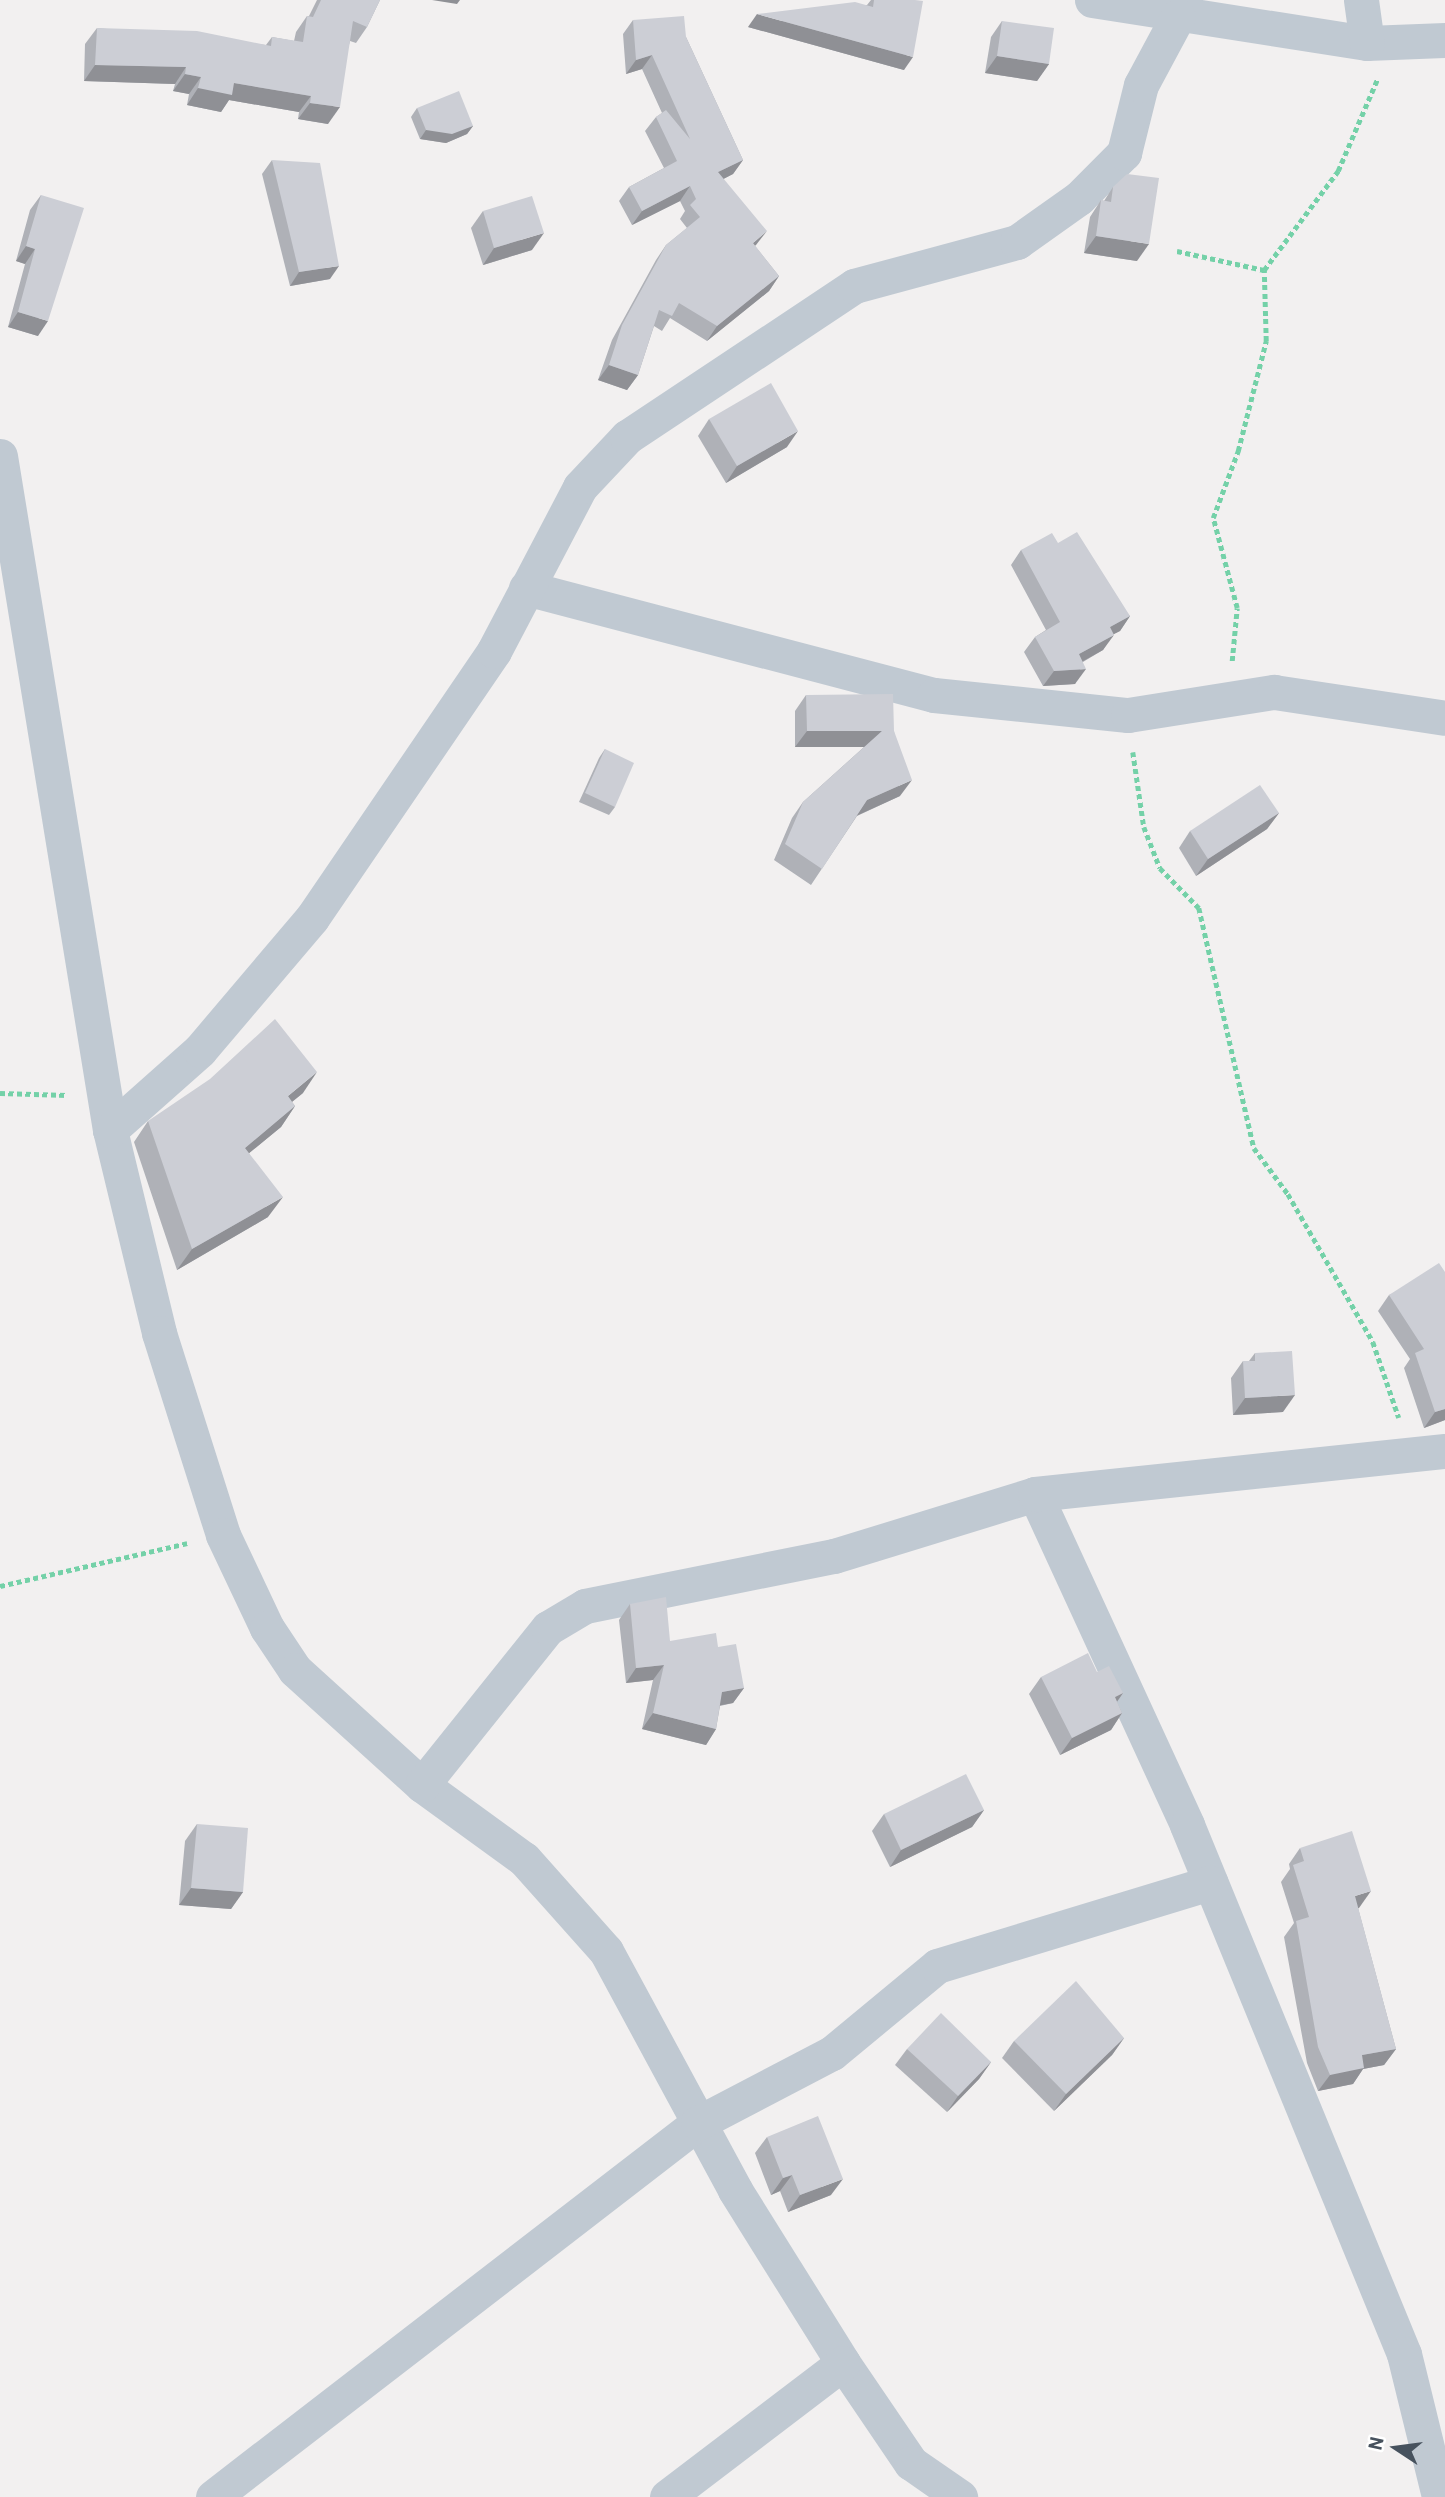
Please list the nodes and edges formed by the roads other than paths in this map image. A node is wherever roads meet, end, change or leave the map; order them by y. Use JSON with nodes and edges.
{"nodes":[{"id":1,"x":1092,"y":0,"type":"edge"},
{"id":2,"x":1361,"y":0,"type":"edge"},
{"id":3,"x":1178,"y":16,"type":"junction"},
{"id":4,"x":1445,"y":40,"type":"edge"},
{"id":5,"x":1381,"y":42,"type":"junction"},
{"id":6,"x":0,"y":456,"type":"edge"},
{"id":7,"x":526,"y":588,"type":"junction"},
{"id":8,"x":1445,"y":718,"type":"edge"},
{"id":9,"x":108,"y":1113,"type":"junction"},
{"id":10,"x":1429,"y":1453,"type":"edge"},
{"id":11,"x":1035,"y":1494,"type":"junction"},
{"id":12,"x":422,"y":1785,"type":"junction"},
{"id":13,"x":1211,"y":1883,"type":"junction"},
{"id":14,"x":698,"y":2123,"type":"junction"},
{"id":15,"x":843,"y":2362,"type":"junction"},
{"id":16,"x":213,"y":2497,"type":"edge"},
{"id":17,"x":667,"y":2497,"type":"edge"},
{"id":18,"x":960,"y":2497,"type":"edge"},
{"id":19,"x":1439,"y":2497,"type":"edge"}],
"edges":[{"from":1,"to":3,"type":"street"},
{"from":2,"to":5,"type":"street"},
{"from":3,"to":5,"type":"street"},
{"from":3,"to":7,"type":"street"},
{"from":4,"to":5,"type":"street"},
{"from":6,"to":9,"type":"street"},
{"from":7,"to":8,"type":"street"},
{"from":7,"to":9,"type":"street"},
{"from":9,"to":12,"type":"street"},
{"from":10,"to":11,"type":"street"},
{"from":11,"to":12,"type":"street"},
{"from":11,"to":13,"type":"street"},
{"from":12,"to":14,"type":"street"},
{"from":13,"to":14,"type":"street"},
{"from":13,"to":19,"type":"street"},
{"from":14,"to":15,"type":"street"},
{"from":14,"to":16,"type":"street"},
{"from":15,"to":17,"type":"street"},
{"from":15,"to":18,"type":"street"}]}
